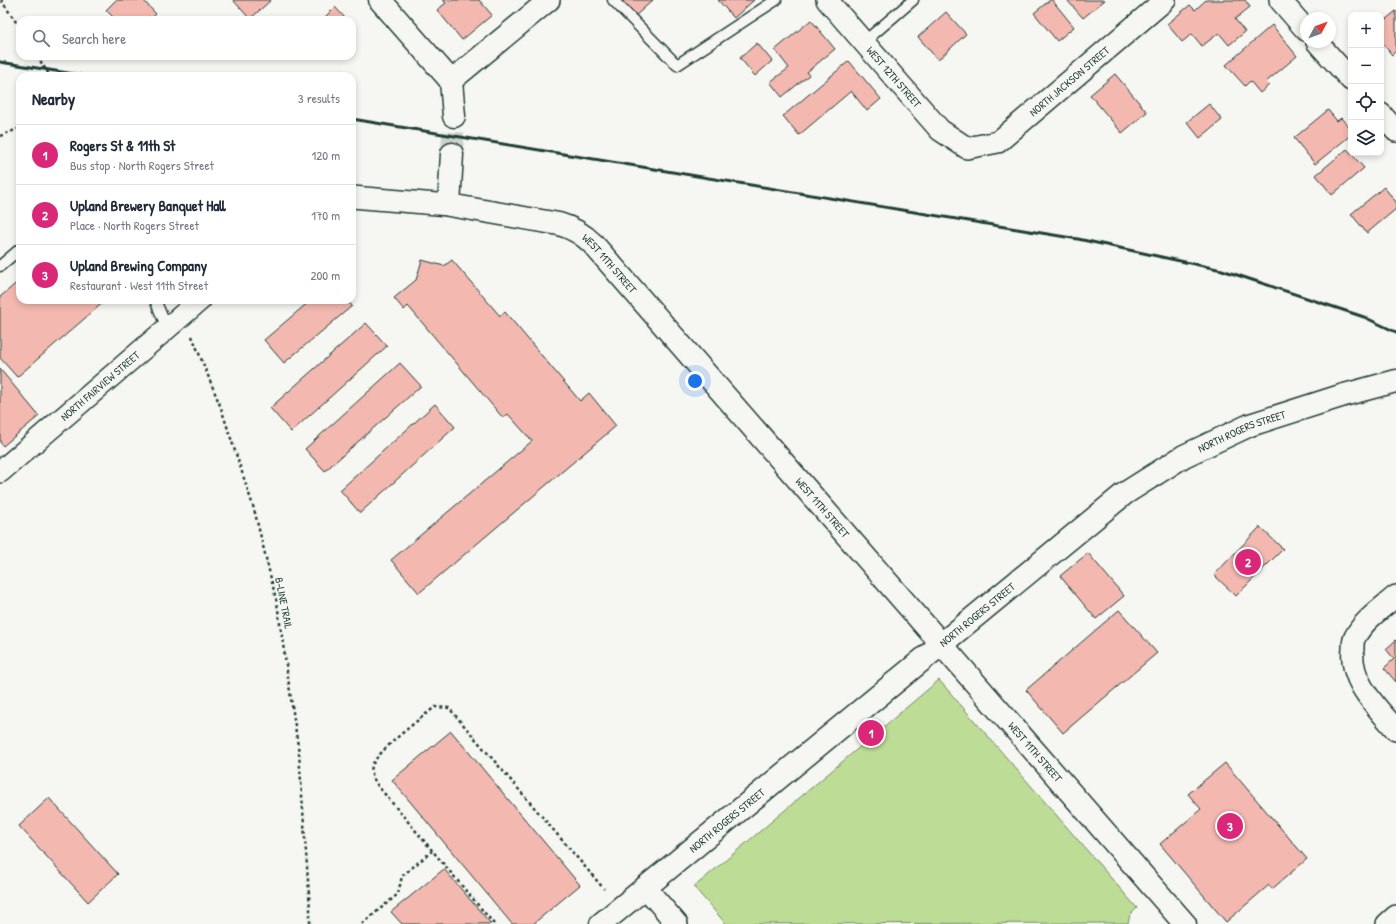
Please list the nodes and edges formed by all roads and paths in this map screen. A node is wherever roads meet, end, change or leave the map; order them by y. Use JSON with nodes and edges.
{"nodes":[{"id":1,"x":1,"y":0,"type":"edge"},
{"id":2,"x":380,"y":0,"type":"edge"},
{"id":3,"x":549,"y":0,"type":"edge"},
{"id":4,"x":613,"y":0,"type":"edge"},
{"id":5,"x":776,"y":0,"type":"edge"},
{"id":6,"x":827,"y":0,"type":"edge"},
{"id":7,"x":913,"y":0,"type":"edge"},
{"id":8,"x":1165,"y":0,"type":"edge"},
{"id":9,"x":1280,"y":0,"type":"edge"},
{"id":10,"x":16,"y":22,"type":"edge"},
{"id":11,"x":1300,"y":23,"type":"edge"},
{"id":12,"x":864,"y":42,"type":"junction"},
{"id":13,"x":1322,"y":48,"type":"edge"},
{"id":14,"x":40,"y":60,"type":"edge"},
{"id":15,"x":47,"y":72,"type":"edge"},
{"id":16,"x":1348,"y":77,"type":"edge"},
{"id":17,"x":451,"y":81,"type":"junction"},
{"id":18,"x":454,"y":116,"type":"tunnel mouth"},
{"id":19,"x":1384,"y":117,"type":"edge"},
{"id":20,"x":16,"y":130,"type":"edge"},
{"id":21,"x":1396,"y":131,"type":"edge"},
{"id":22,"x":0,"y":136,"type":"edge"},
{"id":23,"x":967,"y":148,"type":"joint"},
{"id":24,"x":452,"y":154,"type":"tunnel mouth"},
{"id":25,"x":356,"y":198,"type":"edge"},
{"id":26,"x":450,"y":205,"type":"junction"},
{"id":27,"x":16,"y":252,"type":"edge"},
{"id":28,"x":0,"y":266,"type":"edge"},
{"id":29,"x":157,"y":304,"type":"edge"},
{"id":30,"x":195,"y":304,"type":"edge"},
{"id":31,"x":183,"y":315,"type":"junction"},
{"id":32,"x":167,"y":328,"type":"junction"},
{"id":33,"x":1396,"y":381,"type":"edge"},
{"id":34,"x":0,"y":472,"type":"edge"},
{"id":35,"x":1396,"y":596,"type":"edge"},
{"id":36,"x":942,"y":644,"type":"junction"},
{"id":37,"x":1396,"y":730,"type":"edge"},
{"id":38,"x":432,"y":851,"type":"junction"},
{"id":39,"x":646,"y":887,"type":"junction"},
{"id":40,"x":604,"y":889,"type":"dead end"},
{"id":41,"x":1396,"y":916,"type":"edge"},
{"id":42,"x":310,"y":924,"type":"edge"},
{"id":43,"x":362,"y":924,"type":"edge"},
{"id":44,"x":494,"y":924,"type":"edge"},
{"id":45,"x":601,"y":924,"type":"edge"},
{"id":46,"x":677,"y":924,"type":"edge"},
{"id":47,"x":1185,"y":924,"type":"edge"},
{"id":48,"x":1387,"y":924,"type":"edge"}],
"edges":[{"from":1,"to":10,"type":"path"},
{"from":2,"to":17,"type":"street"},
{"from":3,"to":17,"type":"street"},
{"from":4,"to":5,"type":"lane"},
{"from":6,"to":12,"type":"street","name":"WEST 12TH STREET"},
{"from":7,"to":12,"type":"lane"},
{"from":8,"to":23,"type":"street","name":"NORTH JACKSON STREET"},
{"from":9,"to":11,"type":"street"},
{"from":12,"to":23,"type":"street","name":"WEST 12TH STREET"},
{"from":13,"to":16,"type":"street"},
{"from":14,"to":15,"type":"path"},
{"from":17,"to":18,"type":"street"},
{"from":19,"to":21,"type":"street"},
{"from":20,"to":22,"type":"path"},
{"from":24,"to":26,"type":"street"},
{"from":25,"to":26,"type":"street"},
{"from":26,"to":36,"type":"street","name":"WEST 11TH STREET"},
{"from":27,"to":28,"type":"lane"},
{"from":29,"to":32,"type":"lane"},
{"from":30,"to":31,"type":"street","name":"NORTH FAIRVIEW STREET"},
{"from":31,"to":32,"type":"street","name":"NORTH FAIRVIEW STREET"},
{"from":31,"to":42,"type":"path","name":"B-LINE TRAIL"},
{"from":32,"to":34,"type":"street","name":"NORTH FAIRVIEW STREET"},
{"from":33,"to":36,"type":"street","name":"NORTH ROGERS STREET"},
{"from":35,"to":37,"type":"street"},
{"from":36,"to":39,"type":"street","name":"NORTH ROGERS STREET"},
{"from":36,"to":47,"type":"street","name":"WEST 11TH STREET"},
{"from":38,"to":40,"type":"path"},
{"from":38,"to":43,"type":"path"},
{"from":38,"to":44,"type":"path"},
{"from":39,"to":45,"type":"street","name":"NORTH ROGERS STREET"},
{"from":39,"to":46,"type":"street"},
{"from":41,"to":48,"type":"street"}]}
